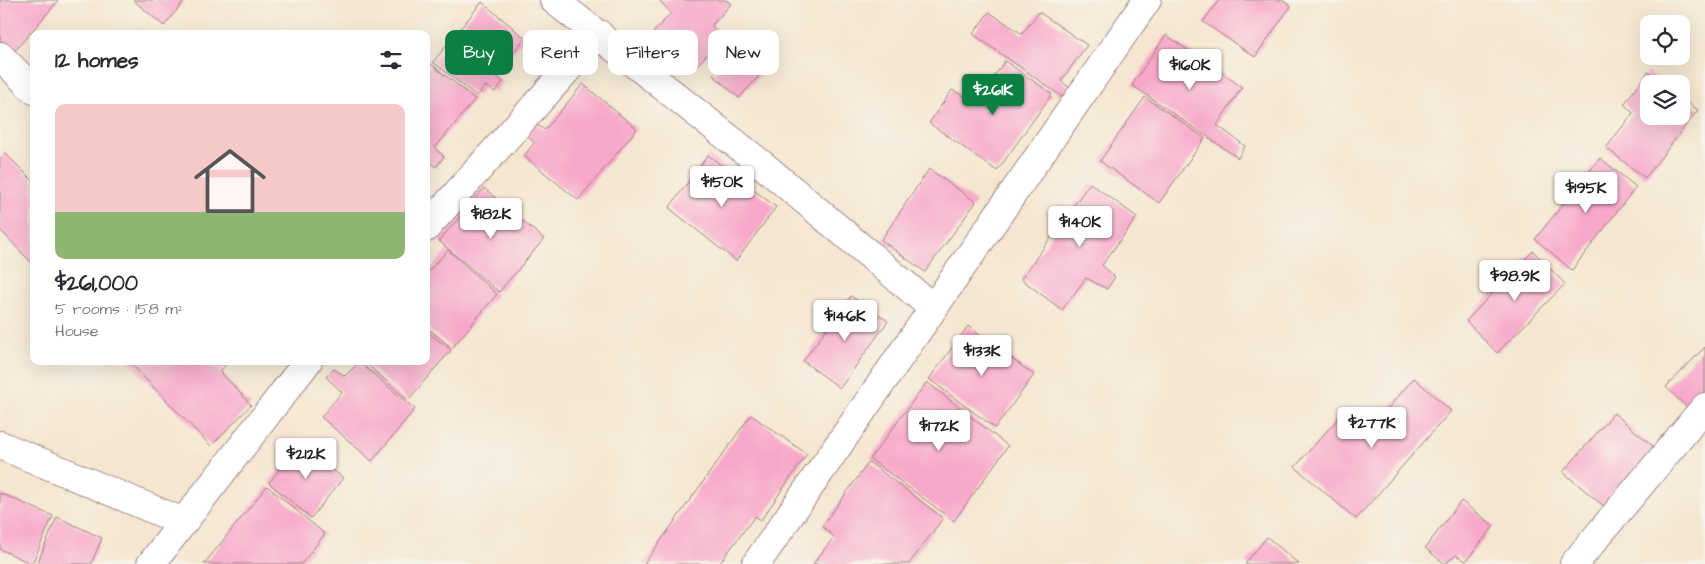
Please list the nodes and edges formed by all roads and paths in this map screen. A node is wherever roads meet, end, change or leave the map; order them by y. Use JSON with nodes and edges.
{"nodes":[{"id":1,"x":554,"y":0,"type":"edge"},
{"id":2,"x":1147,"y":0,"type":"edge"},
{"id":3,"x":599,"y":34,"type":"junction"},
{"id":4,"x":0,"y":56,"type":"edge"},
{"id":5,"x":30,"y":86,"type":"edge"},
{"id":6,"x":430,"y":224,"type":"edge"},
{"id":7,"x":933,"y":308,"type":"junction"},
{"id":8,"x":304,"y":365,"type":"edge"},
{"id":9,"x":1705,"y":407,"type":"edge"},
{"id":10,"x":0,"y":445,"type":"edge"},
{"id":11,"x":184,"y":522,"type":"junction"},
{"id":12,"x":151,"y":564,"type":"edge"},
{"id":13,"x":756,"y":564,"type":"edge"},
{"id":14,"x":1574,"y":564,"type":"edge"}],
"edges":[{"from":1,"to":3,"type":"street"},
{"from":2,"to":7,"type":"street"},
{"from":3,"to":6,"type":"street"},
{"from":3,"to":7,"type":"street"},
{"from":4,"to":5,"type":"street"},
{"from":7,"to":13,"type":"street"},
{"from":8,"to":11,"type":"street"},
{"from":9,"to":14,"type":"street"},
{"from":10,"to":11,"type":"street"},
{"from":11,"to":12,"type":"street"}]}
